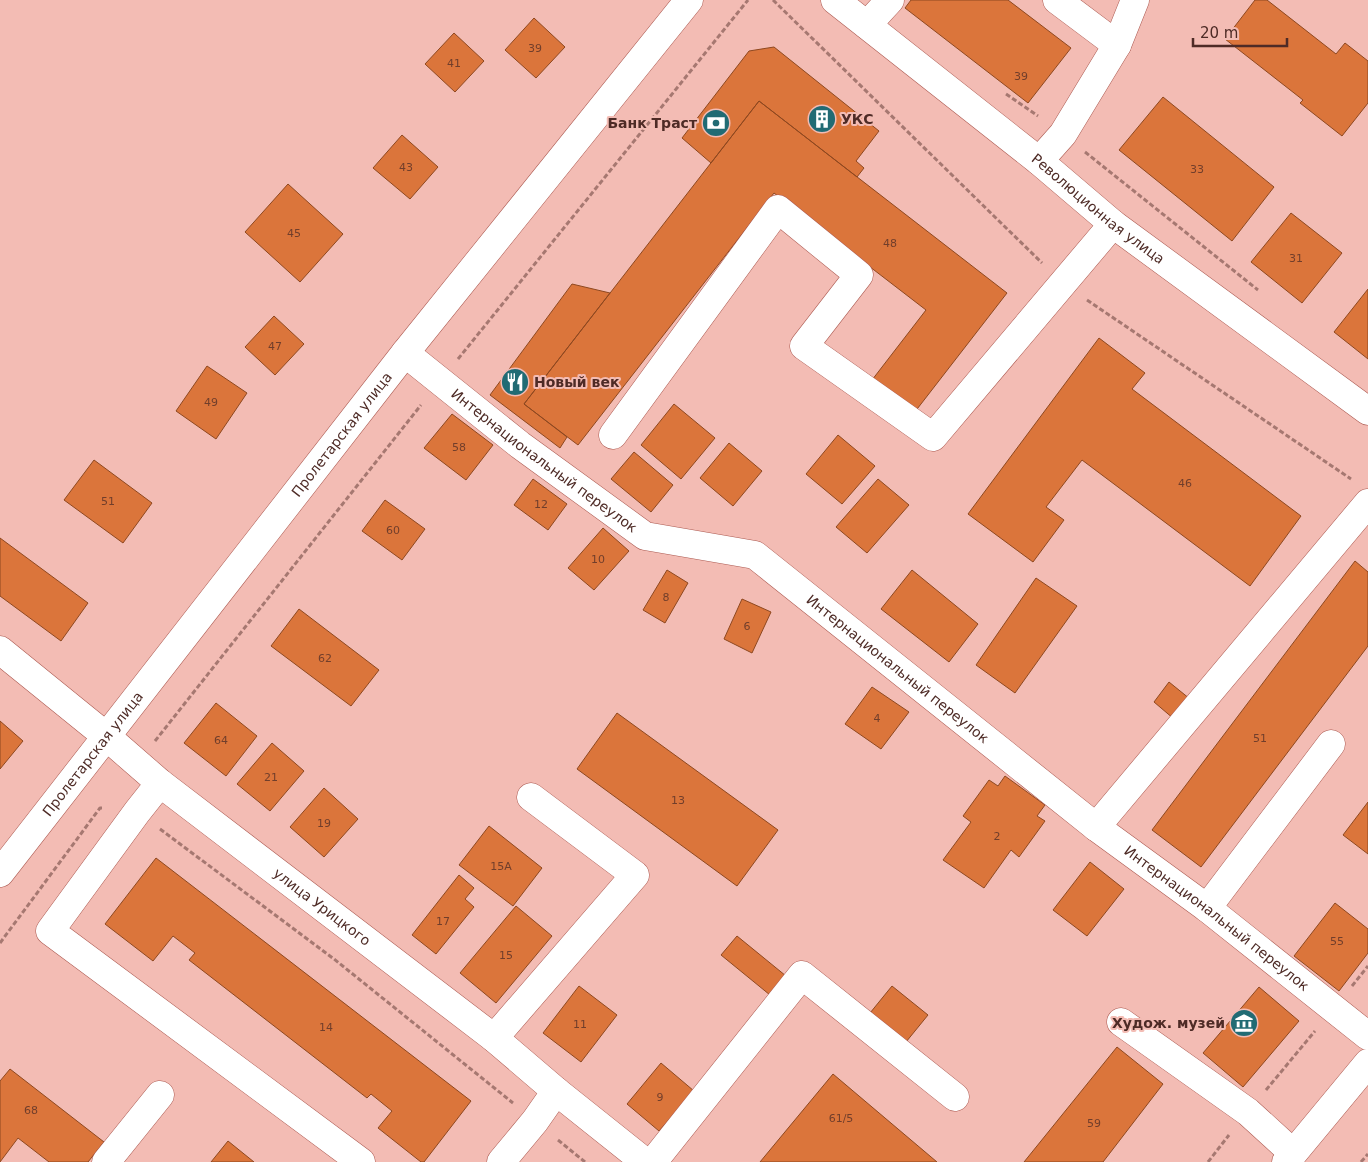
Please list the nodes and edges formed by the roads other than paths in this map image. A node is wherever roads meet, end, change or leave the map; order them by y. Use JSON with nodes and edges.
{"nodes":[{"id":1,"x":689,"y":0,"type":"edge"},
{"id":2,"x":835,"y":0,"type":"edge"},
{"id":3,"x":890,"y":0,"type":"edge"},
{"id":4,"x":1057,"y":0,"type":"edge"},
{"id":5,"x":1135,"y":0,"type":"edge"},
{"id":6,"x":867,"y":25,"type":"junction"},
{"id":7,"x":1117,"y":45,"type":"junction"},
{"id":8,"x":1039,"y":161,"type":"junction"},
{"id":9,"x":1113,"y":224,"type":"junction"},
{"id":10,"x":405,"y":353,"type":"junction"},
{"id":11,"x":1368,"y":411,"type":"edge"},
{"id":12,"x":613,"y":435,"type":"dead end"},
{"id":13,"x":1368,"y":503,"type":"edge"},
{"id":14,"x":0,"y":650,"type":"edge"},
{"id":15,"x":106,"y":736,"type":"junction"},
{"id":16,"x":1331,"y":744,"type":"dead end"},
{"id":17,"x":160,"y":783,"type":"junction"},
{"id":18,"x":530,"y":797,"type":"dead end"},
{"id":19,"x":1096,"y":827,"type":"junction"},
{"id":20,"x":0,"y":873,"type":"edge"},
{"id":21,"x":1207,"y":908,"type":"junction"},
{"id":22,"x":1121,"y":1022,"type":"dead end"},
{"id":23,"x":1368,"y":1036,"type":"edge"},
{"id":24,"x":494,"y":1038,"type":"junction"},
{"id":25,"x":1368,"y":1063,"type":"edge"},
{"id":26,"x":556,"y":1091,"type":"junction"},
{"id":27,"x":160,"y":1095,"type":"dead end"},
{"id":28,"x":955,"y":1097,"type":"dead end"},
{"id":29,"x":1290,"y":1158,"type":"edge"},
{"id":30,"x":106,"y":1162,"type":"edge"},
{"id":31,"x":361,"y":1162,"type":"edge"},
{"id":32,"x":501,"y":1162,"type":"edge"},
{"id":33,"x":645,"y":1162,"type":"edge"},
{"id":34,"x":652,"y":1162,"type":"edge"}],
"edges":[{"from":1,"to":10,"type":"street","name":"Пролетарская улица"},
{"from":2,"to":6,"type":"street","name":"Революционная улица"},
{"from":3,"to":6,"type":"street"},
{"from":4,"to":7,"type":"street"},
{"from":5,"to":7,"type":"street"},
{"from":6,"to":8,"type":"street","name":"Революционная улица"},
{"from":7,"to":8,"type":"street"},
{"from":8,"to":9,"type":"street","name":"Революционная улица"},
{"from":9,"to":11,"type":"street","name":"Революционная улица"},
{"from":9,"to":12,"type":"street"},
{"from":10,"to":15,"type":"street","name":"Пролетарская улица"},
{"from":10,"to":19,"type":"street","name":"Интернациональный переулок"},
{"from":13,"to":19,"type":"street"},
{"from":14,"to":15,"type":"street","name":"улица Урицкого"},
{"from":15,"to":17,"type":"street","name":"улица Урицкого"},
{"from":15,"to":20,"type":"street","name":"Пролетарская улица"},
{"from":16,"to":21,"type":"street"},
{"from":17,"to":24,"type":"street","name":"улица Урицкого"},
{"from":17,"to":31,"type":"street"},
{"from":18,"to":24,"type":"street"},
{"from":19,"to":21,"type":"street","name":"Интернациональный переулок"},
{"from":21,"to":23,"type":"street","name":"Интернациональный переулок"},
{"from":22,"to":29,"type":"street"},
{"from":24,"to":26,"type":"street","name":"улица Урицкого"},
{"from":25,"to":29,"type":"street"},
{"from":26,"to":32,"type":"street"},
{"from":26,"to":33,"type":"street","name":"улица Урицкого"},
{"from":27,"to":30,"type":"street"},
{"from":28,"to":34,"type":"street"}]}
